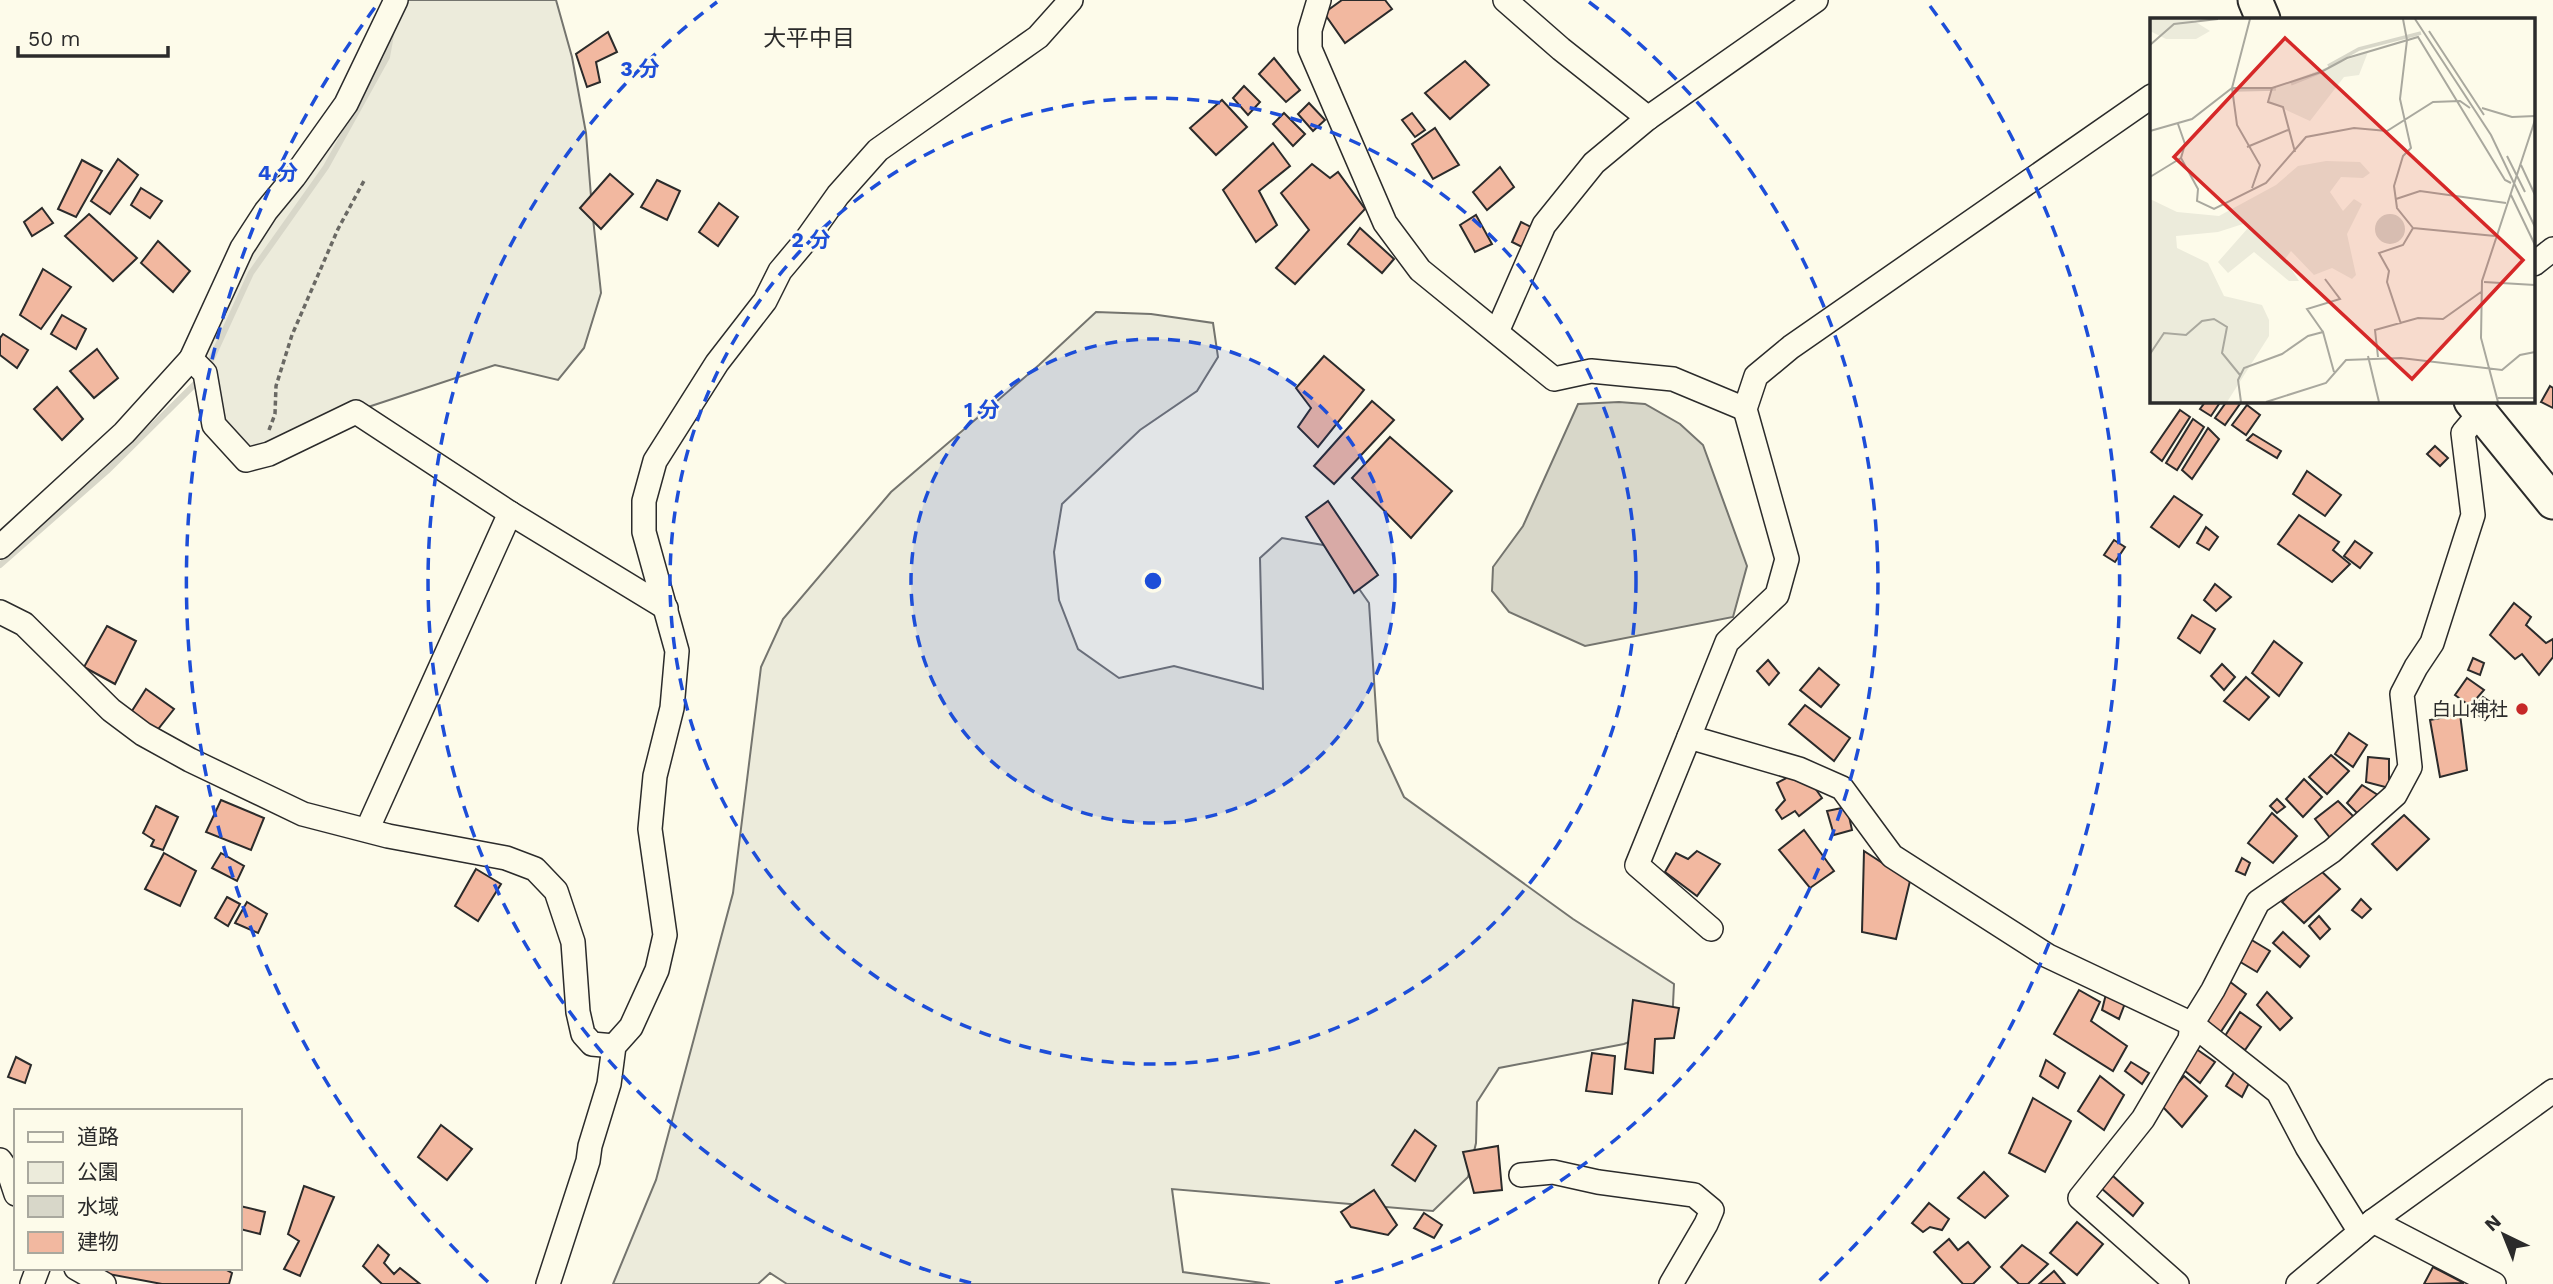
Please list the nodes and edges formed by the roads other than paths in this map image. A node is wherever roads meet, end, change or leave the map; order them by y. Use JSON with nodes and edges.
{"nodes":[{"id":1,"x":396,"y":0,"type":"edge"},
{"id":2,"x":1071,"y":0,"type":"edge"},
{"id":3,"x":1319,"y":0,"type":"edge"},
{"id":4,"x":1505,"y":0,"type":"edge"},
{"id":5,"x":1816,"y":0,"type":"edge"},
{"id":6,"x":2255,"y":0,"type":"edge"},
{"id":7,"x":2263,"y":18,"type":"edge"},
{"id":8,"x":2150,"y":97,"type":"edge"},
{"id":9,"x":1648,"y":118,"type":"junction"},
{"id":10,"x":2553,"y":248,"type":"edge"},
{"id":11,"x":2536,"y":262,"type":"edge"},
{"id":12,"x":1497,"y":332,"type":"junction"},
{"id":13,"x":191,"y":359,"type":"junction"},
{"id":14,"x":2476,"y":407,"type":"edge"},
{"id":15,"x":1745,"y":409,"type":"junction"},
{"id":16,"x":2553,"y":502,"type":"edge"},
{"id":17,"x":510,"y":513,"type":"junction"},
{"id":18,"x":0,"y":547,"type":"edge"},
{"id":19,"x":666,"y":608,"type":"junction"},
{"id":20,"x":0,"y":612,"type":"edge"},
{"id":21,"x":1689,"y":737,"type":"junction"},
{"id":22,"x":367,"y":830,"type":"junction"},
{"id":23,"x":1711,"y":929,"type":"dead end"},
{"id":24,"x":2192,"y":1024,"type":"junction"},
{"id":25,"x":614,"y":1046,"type":"junction"},
{"id":26,"x":2553,"y":1091,"type":"edge"},
{"id":27,"x":0,"y":1160,"type":"edge"},
{"id":28,"x":1521,"y":1175,"type":"dead end"},
{"id":29,"x":14,"y":1188,"type":"edge"},
{"id":30,"x":2367,"y":1226,"type":"junction"},
{"id":31,"x":80,"y":1270,"type":"edge"},
{"id":32,"x":104,"y":1284,"type":"edge"},
{"id":33,"x":548,"y":1284,"type":"edge"},
{"id":34,"x":1671,"y":1284,"type":"edge"},
{"id":35,"x":2177,"y":1284,"type":"edge"},
{"id":36,"x":2298,"y":1284,"type":"edge"},
{"id":37,"x":2494,"y":1284,"type":"edge"}],
"edges":[{"from":1,"to":13,"type":"street"},
{"from":2,"to":19,"type":"street"},
{"from":3,"to":12,"type":"street"},
{"from":4,"to":9,"type":"street"},
{"from":5,"to":9,"type":"street"},
{"from":6,"to":7,"type":"highway"},
{"from":8,"to":15,"type":"street"},
{"from":9,"to":12,"type":"street"},
{"from":10,"to":11,"type":"street"},
{"from":12,"to":15,"type":"street"},
{"from":13,"to":17,"type":"street"},
{"from":13,"to":18,"type":"street"},
{"from":14,"to":16,"type":"highway"},
{"from":14,"to":24,"type":"street"},
{"from":15,"to":21,"type":"street"},
{"from":17,"to":19,"type":"street"},
{"from":17,"to":22,"type":"street"},
{"from":19,"to":25,"type":"street"},
{"from":20,"to":22,"type":"street"},
{"from":21,"to":23,"type":"street"},
{"from":21,"to":24,"type":"street"},
{"from":22,"to":25,"type":"street"},
{"from":24,"to":30,"type":"street"},
{"from":24,"to":35,"type":"street"},
{"from":25,"to":33,"type":"street"},
{"from":26,"to":30,"type":"street"},
{"from":27,"to":29,"type":"street"},
{"from":28,"to":34,"type":"street"},
{"from":30,"to":36,"type":"street"},
{"from":30,"to":37,"type":"street"},
{"from":31,"to":32,"type":"street"}]}
